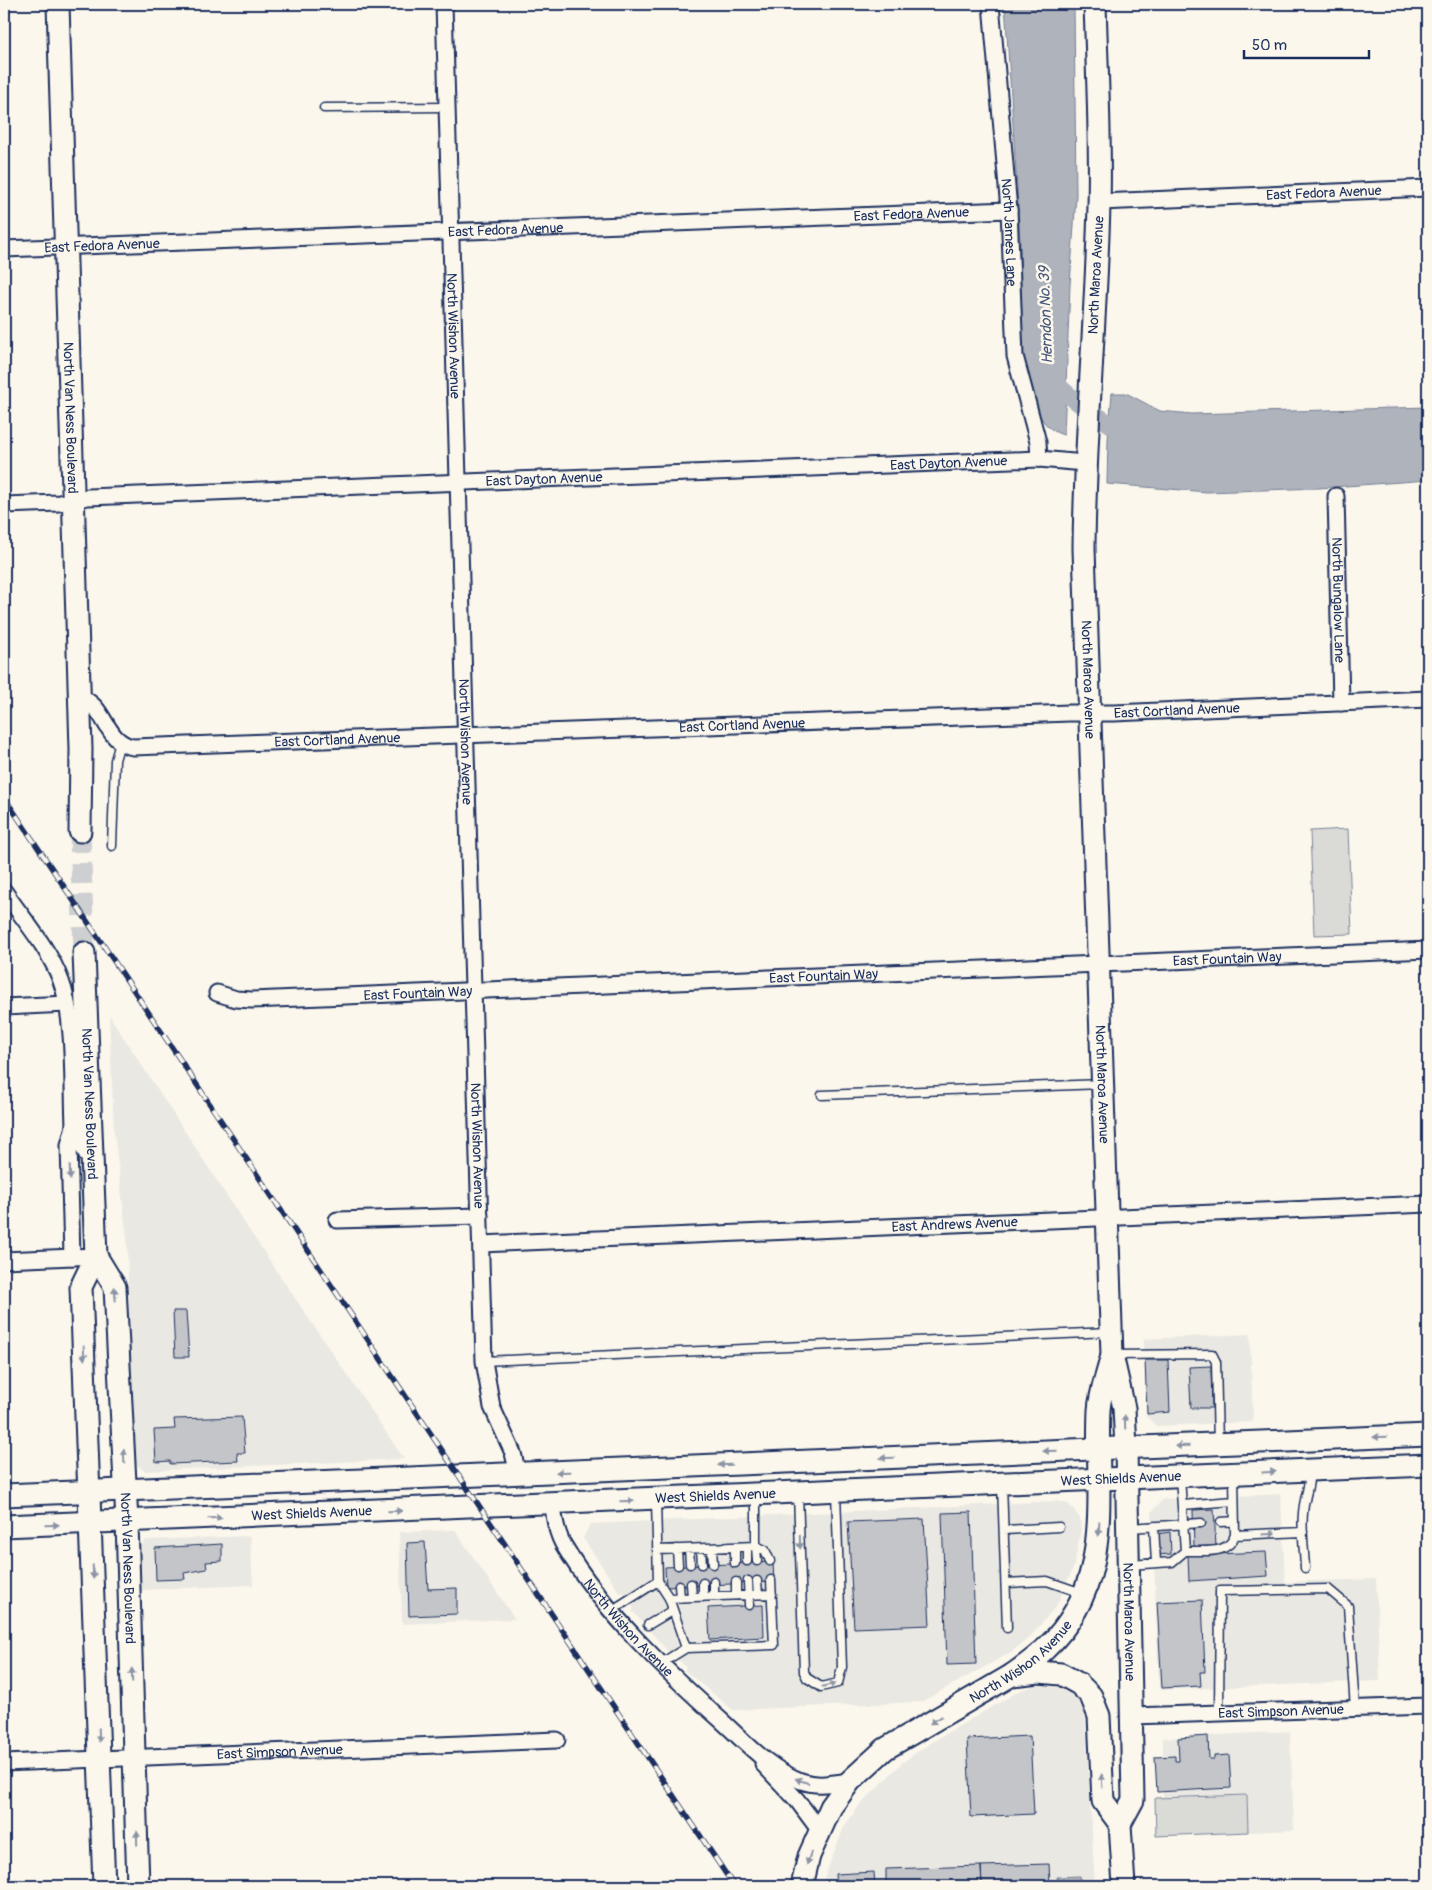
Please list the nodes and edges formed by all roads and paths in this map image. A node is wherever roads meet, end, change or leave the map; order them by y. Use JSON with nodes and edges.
{"nodes":[{"id":1,"x":58,"y":4,"type":"edge"},
{"id":2,"x":444,"y":4,"type":"edge"},
{"id":3,"x":991,"y":4,"type":"edge"},
{"id":4,"x":1096,"y":4,"type":"edge"},
{"id":5,"x":446,"y":107,"type":"junction"},
{"id":6,"x":324,"y":108,"type":"dead end"},
{"id":7,"x":1428,"y":188,"type":"edge"},
{"id":8,"x":1100,"y":202,"type":"junction"},
{"id":9,"x":1009,"y":210,"type":"junction"},
{"id":10,"x":451,"y":232,"type":"junction"},
{"id":11,"x":67,"y":246,"type":"junction"},
{"id":12,"x":4,"y":249,"type":"edge"},
{"id":13,"x":1039,"y":459,"type":"junction"},
{"id":14,"x":1085,"y":464,"type":"junction"},
{"id":15,"x":458,"y":483,"type":"junction"},
{"id":16,"x":1336,"y":496,"type":"dead end"},
{"id":17,"x":74,"y":500,"type":"junction"},
{"id":18,"x":4,"y":505,"type":"edge"},
{"id":19,"x":80,"y":698,"type":"junction"},
{"id":20,"x":1428,"y":699,"type":"edge"},
{"id":21,"x":1341,"y":703,"type":"junction"},
{"id":22,"x":1089,"y":713,"type":"junction"},
{"id":23,"x":466,"y":736,"type":"junction"},
{"id":24,"x":120,"y":743,"type":"junction"},
{"id":25,"x":80,"y":831,"type":"tunnel mouth"},
{"id":26,"x":112,"y":846,"type":"dead end"},
{"id":27,"x":4,"y":891,"type":"edge"},
{"id":28,"x":1428,"y":950,"type":"edge"},
{"id":29,"x":84,"y":953,"type":"tunnel mouth"},
{"id":30,"x":1099,"y":964,"type":"junction"},
{"id":31,"x":475,"y":991,"type":"junction"},
{"id":32,"x":217,"y":993,"type":"dead end"},
{"id":33,"x":67,"y":1004,"type":"junction"},
{"id":34,"x":4,"y":1007,"type":"edge"},
{"id":35,"x":1103,"y":1084,"type":"junction"},
{"id":36,"x":822,"y":1095,"type":"dead end"},
{"id":37,"x":74,"y":1125,"type":"junction"},
{"id":38,"x":93,"y":1170,"type":"junction"},
{"id":39,"x":1428,"y":1204,"type":"edge"},
{"id":40,"x":480,"y":1216,"type":"junction"},
{"id":41,"x":1108,"y":1216,"type":"junction"},
{"id":42,"x":337,"y":1220,"type":"dead end"},
{"id":43,"x":480,"y":1244,"type":"junction"},
{"id":44,"x":96,"y":1256,"type":"junction"},
{"id":45,"x":72,"y":1257,"type":"junction"},
{"id":46,"x":4,"y":1260,"type":"edge"},
{"id":47,"x":1112,"y":1332,"type":"junction"},
{"id":48,"x":1112,"y":1355,"type":"junction"},
{"id":49,"x":484,"y":1361,"type":"junction"},
{"id":50,"x":1428,"y":1435,"type":"edge"},
{"id":51,"x":1218,"y":1444,"type":"junction"},
{"id":52,"x":1126,"y":1448,"type":"junction"},
{"id":53,"x":1098,"y":1449,"type":"junction"},
{"id":54,"x":1428,"y":1465,"type":"edge"},
{"id":55,"x":1309,"y":1471,"type":"junction"},
{"id":56,"x":518,"y":1474,"type":"junction"},
{"id":57,"x":1234,"y":1474,"type":"junction"},
{"id":58,"x":1180,"y":1476,"type":"junction"},
{"id":59,"x":1127,"y":1479,"type":"junction"},
{"id":60,"x":1098,"y":1480,"type":"junction"},
{"id":61,"x":1002,"y":1484,"type":"junction"},
{"id":62,"x":125,"y":1491,"type":"junction"},
{"id":63,"x":90,"y":1492,"type":"junction"},
{"id":64,"x":836,"y":1492,"type":"junction"},
{"id":65,"x":798,"y":1493,"type":"junction"},
{"id":66,"x":4,"y":1495,"type":"edge"},
{"id":67,"x":756,"y":1495,"type":"junction"},
{"id":68,"x":656,"y":1500,"type":"junction"},
{"id":69,"x":1234,"y":1501,"type":"junction"},
{"id":70,"x":553,"y":1504,"type":"junction"},
{"id":71,"x":1182,"y":1505,"type":"junction"},
{"id":72,"x":1235,"y":1521,"type":"junction"},
{"id":73,"x":127,"y":1522,"type":"junction"},
{"id":74,"x":1221,"y":1522,"type":"dead end"},
{"id":75,"x":1201,"y":1523,"type":"dead end"},
{"id":76,"x":91,"y":1524,"type":"junction"},
{"id":77,"x":1183,"y":1524,"type":"junction"},
{"id":78,"x":4,"y":1526,"type":"edge"},
{"id":79,"x":1154,"y":1526,"type":"junction"},
{"id":80,"x":1058,"y":1527,"type":"dead end"},
{"id":81,"x":1128,"y":1528,"type":"junction"},
{"id":82,"x":1004,"y":1530,"type":"junction"},
{"id":83,"x":1303,"y":1532,"type":"junction"},
{"id":84,"x":1235,"y":1535,"type":"junction"},
{"id":85,"x":756,"y":1546,"type":"junction"},
{"id":86,"x":735,"y":1547,"type":"junction"},
{"id":87,"x":746,"y":1547,"type":"junction"},
{"id":88,"x":701,"y":1548,"type":"junction"},
{"id":89,"x":712,"y":1548,"type":"junction"},
{"id":90,"x":677,"y":1549,"type":"junction"},
{"id":91,"x":690,"y":1549,"type":"junction"},
{"id":92,"x":657,"y":1550,"type":"junction"},
{"id":93,"x":1185,"y":1551,"type":"junction"},
{"id":94,"x":747,"y":1561,"type":"dead end"},
{"id":95,"x":757,"y":1561,"type":"dead end"},
{"id":96,"x":770,"y":1561,"type":"dead end"},
{"id":97,"x":735,"y":1563,"type":"dead end"},
{"id":98,"x":1156,"y":1563,"type":"junction"},
{"id":99,"x":690,"y":1564,"type":"dead end"},
{"id":100,"x":702,"y":1564,"type":"dead end"},
{"id":101,"x":712,"y":1564,"type":"dead end"},
{"id":102,"x":678,"y":1565,"type":"dead end"},
{"id":103,"x":1129,"y":1565,"type":"junction"},
{"id":104,"x":1305,"y":1568,"type":"dead end"},
{"id":105,"x":771,"y":1580,"type":"dead end"},
{"id":106,"x":658,"y":1581,"type":"junction"},
{"id":107,"x":748,"y":1581,"type":"dead end"},
{"id":108,"x":757,"y":1581,"type":"dead end"},
{"id":109,"x":714,"y":1582,"type":"dead end"},
{"id":110,"x":736,"y":1582,"type":"dead end"},
{"id":111,"x":703,"y":1583,"type":"dead end"},
{"id":112,"x":1006,"y":1583,"type":"junction"},
{"id":113,"x":691,"y":1584,"type":"dead end"},
{"id":114,"x":679,"y":1585,"type":"dead end"},
{"id":115,"x":758,"y":1594,"type":"junction"},
{"id":116,"x":772,"y":1594,"type":"junction"},
{"id":117,"x":1084,"y":1594,"type":"junction"},
{"id":118,"x":736,"y":1595,"type":"junction"},
{"id":119,"x":748,"y":1595,"type":"junction"},
{"id":120,"x":714,"y":1596,"type":"junction"},
{"id":121,"x":725,"y":1596,"type":"junction"},
{"id":122,"x":692,"y":1597,"type":"junction"},
{"id":123,"x":703,"y":1597,"type":"junction"},
{"id":124,"x":669,"y":1598,"type":"junction"},
{"id":125,"x":680,"y":1598,"type":"junction"},
{"id":126,"x":725,"y":1605,"type":"dead end"},
{"id":127,"x":749,"y":1605,"type":"dead end"},
{"id":128,"x":673,"y":1610,"type":"junction"},
{"id":129,"x":611,"y":1611,"type":"junction"},
{"id":130,"x":648,"y":1625,"type":"dead end"},
{"id":131,"x":1007,"y":1628,"type":"dead end"},
{"id":132,"x":750,"y":1636,"type":"dead end"},
{"id":133,"x":727,"y":1637,"type":"dead end"},
{"id":134,"x":750,"y":1646,"type":"junction"},
{"id":135,"x":728,"y":1647,"type":"junction"},
{"id":136,"x":686,"y":1648,"type":"junction"},
{"id":137,"x":660,"y":1665,"type":"junction"},
{"id":138,"x":1012,"y":1675,"type":"junction"},
{"id":139,"x":1428,"y":1706,"type":"edge"},
{"id":140,"x":1354,"y":1710,"type":"junction"},
{"id":141,"x":1219,"y":1713,"type":"junction"},
{"id":142,"x":1132,"y":1716,"type":"junction"},
{"id":143,"x":557,"y":1740,"type":"dead end"},
{"id":144,"x":754,"y":1750,"type":"junction"},
{"id":145,"x":135,"y":1757,"type":"junction"},
{"id":146,"x":100,"y":1758,"type":"junction"},
{"id":147,"x":4,"y":1764,"type":"edge"},
{"id":148,"x":850,"y":1781,"type":"junction"},
{"id":149,"x":1120,"y":1824,"type":"junction"},
{"id":150,"x":820,"y":1831,"type":"junction"},
{"id":151,"x":104,"y":1886,"type":"edge"},
{"id":152,"x":138,"y":1886,"type":"edge"},
{"id":153,"x":802,"y":1886,"type":"edge"},
{"id":154,"x":1124,"y":1886,"type":"edge"}],
"edges":[{"from":1,"to":11,"type":"main road","name":"North Van Ness Boulevard"},
{"from":2,"to":5,"type":"street","name":"North Wishon Avenue"},
{"from":3,"to":9,"type":"street","name":"North James Lane"},
{"from":4,"to":8,"type":"main road","name":"North Maroa Avenue"},
{"from":5,"to":6,"type":"lane"},
{"from":5,"to":10,"type":"street","name":"North Wishon Avenue"},
{"from":7,"to":8,"type":"street","name":"East Fedora Avenue"},
{"from":8,"to":14,"type":"main road","name":"North Maroa Avenue"},
{"from":9,"to":10,"type":"street","name":"East Fedora Avenue"},
{"from":9,"to":13,"type":"street","name":"North James Lane"},
{"from":10,"to":11,"type":"street","name":"East Fedora Avenue"},
{"from":10,"to":15,"type":"street","name":"North Wishon Avenue"},
{"from":11,"to":12,"type":"street","name":"East Fedora Avenue"},
{"from":11,"to":17,"type":"main road","name":"North Van Ness Boulevard"},
{"from":13,"to":14,"type":"street","name":"East Dayton Avenue"},
{"from":13,"to":15,"type":"street","name":"East Dayton Avenue"},
{"from":14,"to":22,"type":"main road","name":"North Maroa Avenue"},
{"from":15,"to":17,"type":"street","name":"East Dayton Avenue"},
{"from":15,"to":23,"type":"street","name":"North Wishon Avenue"},
{"from":16,"to":21,"type":"street","name":"North Bungalow Lane"},
{"from":17,"to":18,"type":"street","name":"East Dayton Avenue"},
{"from":17,"to":19,"type":"main road","name":"North Van Ness Boulevard"},
{"from":19,"to":24,"type":"street"},
{"from":19,"to":25,"type":"main road","name":"North Van Ness Boulevard"},
{"from":20,"to":21,"type":"street","name":"East Cortland Avenue"},
{"from":21,"to":22,"type":"street","name":"East Cortland Avenue"},
{"from":22,"to":23,"type":"street","name":"East Cortland Avenue"},
{"from":22,"to":30,"type":"main road","name":"North Maroa Avenue"},
{"from":23,"to":24,"type":"street","name":"East Cortland Avenue"},
{"from":23,"to":31,"type":"street","name":"North Wishon Avenue"},
{"from":24,"to":26,"type":"lane"},
{"from":27,"to":33,"type":"street"},
{"from":28,"to":30,"type":"street","name":"East Fountain Way"},
{"from":29,"to":38,"type":"main road","name":"North Van Ness Boulevard"},
{"from":30,"to":31,"type":"street","name":"East Fountain Way"},
{"from":30,"to":35,"type":"main road","name":"North Maroa Avenue"},
{"from":31,"to":32,"type":"street","name":"East Fountain Way"},
{"from":31,"to":40,"type":"street","name":"North Wishon Avenue"},
{"from":33,"to":34,"type":"street"},
{"from":33,"to":37,"type":"street"},
{"from":35,"to":36,"type":"lane"},
{"from":35,"to":41,"type":"main road","name":"North Maroa Avenue"},
{"from":37,"to":38,"type":"street"},
{"from":37,"to":45,"type":"street","one_way":true},
{"from":38,"to":44,"type":"main road","name":"North Van Ness Boulevard"},
{"from":39,"to":41,"type":"street","name":"East Andrews Avenue"},
{"from":40,"to":42,"type":"street"},
{"from":40,"to":43,"type":"street","name":"North Wishon Avenue"},
{"from":41,"to":43,"type":"street","name":"East Andrews Avenue"},
{"from":41,"to":47,"type":"main road","name":"North Maroa Avenue"},
{"from":43,"to":49,"type":"street","name":"North Wishon Avenue"},
{"from":44,"to":45,"type":"street"},
{"from":62,"to":44,"type":"main road","name":"North Van Ness Boulevard","one_way":true},
{"from":44,"to":63,"type":"main road","name":"North Van Ness Boulevard","one_way":true},
{"from":45,"to":46,"type":"street"},
{"from":47,"to":48,"type":"main road","name":"North Maroa Avenue"},
{"from":47,"to":49,"type":"lane"},
{"from":48,"to":51,"type":"lane"},
{"from":52,"to":48,"type":"main road","name":"North Maroa Avenue","one_way":true},
{"from":48,"to":53,"type":"main road","name":"North Maroa Avenue"},
{"from":49,"to":56,"type":"street","name":"North Wishon Avenue"},
{"from":50,"to":51,"type":"main road","one_way":true},
{"from":51,"to":52,"type":"main road","one_way":true},
{"from":52,"to":53,"type":"main road"},
{"from":52,"to":59,"type":"main road","name":"North Maroa Avenue"},
{"from":53,"to":56,"type":"main road","one_way":true},
{"from":53,"to":60,"type":"main road","name":"North Maroa Avenue"},
{"from":54,"to":55,"type":"main road","name":"West Shields Avenue"},
{"from":57,"to":55,"type":"main road","name":"West Shields Avenue","one_way":true},
{"from":55,"to":83,"type":"lane"},
{"from":56,"to":62,"type":"main road"},
{"from":57,"to":58,"type":"main road","name":"West Shields Avenue"},
{"from":57,"to":69,"type":"lane"},
{"from":58,"to":59,"type":"main road","name":"West Shields Avenue"},
{"from":58,"to":71,"type":"lane"},
{"from":59,"to":60,"type":"main road","name":"West Shields Avenue"},
{"from":59,"to":81,"type":"main road","name":"North Maroa Avenue"},
{"from":60,"to":61,"type":"main road","name":"West Shields Avenue"},
{"from":60,"to":117,"type":"main road","name":"North Wishon Avenue","one_way":true},
{"from":61,"to":64,"type":"main road","name":"West Shields Avenue"},
{"from":61,"to":82,"type":"lane"},
{"from":62,"to":63,"type":"main road"},
{"from":62,"to":73,"type":"main road","name":"North Van Ness Boulevard"},
{"from":63,"to":66,"type":"main road"},
{"from":63,"to":76,"type":"main road","name":"North Van Ness Boulevard"},
{"from":64,"to":65,"type":"main road","name":"West Shields Avenue"},
{"from":65,"to":64,"type":"lane","one_way":true},
{"from":65,"to":67,"type":"main road","name":"West Shields Avenue"},
{"from":67,"to":68,"type":"main road","name":"West Shields Avenue"},
{"from":67,"to":85,"type":"lane"},
{"from":70,"to":68,"type":"main road","name":"West Shields Avenue","one_way":true},
{"from":68,"to":92,"type":"lane"},
{"from":69,"to":71,"type":"lane"},
{"from":69,"to":72,"type":"lane"},
{"from":73,"to":70,"type":"main road","name":"West Shields Avenue","one_way":true},
{"from":70,"to":129,"type":"street","name":"North Wishon Avenue"},
{"from":71,"to":77,"type":"lane"},
{"from":72,"to":74,"type":"lane"},
{"from":72,"to":84,"type":"lane"},
{"from":73,"to":76,"type":"main road","name":"West Shields Avenue"},
{"from":145,"to":73,"type":"main road","name":"North Van Ness Boulevard","one_way":true},
{"from":75,"to":77,"type":"lane"},
{"from":78,"to":76,"type":"main road","name":"West Shields Avenue","one_way":true},
{"from":76,"to":146,"type":"main road","name":"North Van Ness Boulevard","one_way":true},
{"from":77,"to":79,"type":"lane"},
{"from":77,"to":93,"type":"lane"},
{"from":79,"to":81,"type":"lane"},
{"from":79,"to":98,"type":"lane"},
{"from":80,"to":82,"type":"lane"},
{"from":81,"to":103,"type":"main road","name":"North Maroa Avenue"},
{"from":82,"to":112,"type":"lane"},
{"from":84,"to":83,"type":"lane","one_way":true},
{"from":83,"to":104,"type":"lane"},
{"from":84,"to":93,"type":"lane"},
{"from":85,"to":87,"type":"lane"},
{"from":85,"to":95,"type":"lane"},
{"from":85,"to":96,"type":"lane"},
{"from":86,"to":87,"type":"lane"},
{"from":86,"to":89,"type":"lane"},
{"from":86,"to":97,"type":"lane"},
{"from":87,"to":94,"type":"lane"},
{"from":88,"to":89,"type":"lane"},
{"from":88,"to":91,"type":"lane"},
{"from":88,"to":100,"type":"lane"},
{"from":89,"to":101,"type":"lane"},
{"from":90,"to":91,"type":"lane"},
{"from":90,"to":92,"type":"lane"},
{"from":90,"to":102,"type":"lane"},
{"from":91,"to":99,"type":"lane"},
{"from":92,"to":106,"type":"lane"},
{"from":93,"to":98,"type":"lane"},
{"from":98,"to":103,"type":"lane"},
{"from":103,"to":142,"type":"main road","name":"North Maroa Avenue"},
{"from":105,"to":116,"type":"lane"},
{"from":106,"to":124,"type":"lane"},
{"from":106,"to":129,"type":"lane"},
{"from":107,"to":119,"type":"lane"},
{"from":108,"to":115,"type":"lane"},
{"from":109,"to":120,"type":"lane"},
{"from":110,"to":118,"type":"lane"},
{"from":111,"to":123,"type":"lane"},
{"from":112,"to":117,"type":"lane"},
{"from":112,"to":131,"type":"lane"},
{"from":113,"to":122,"type":"lane"},
{"from":114,"to":125,"type":"lane"},
{"from":115,"to":116,"type":"lane"},
{"from":115,"to":119,"type":"lane"},
{"from":116,"to":134,"type":"lane"},
{"from":117,"to":138,"type":"main road","name":"North Wishon Avenue"},
{"from":118,"to":119,"type":"lane"},
{"from":118,"to":121,"type":"lane"},
{"from":119,"to":127,"type":"lane"},
{"from":120,"to":121,"type":"lane"},
{"from":120,"to":123,"type":"lane"},
{"from":121,"to":126,"type":"lane"},
{"from":122,"to":123,"type":"lane"},
{"from":122,"to":125,"type":"lane"},
{"from":124,"to":125,"type":"lane"},
{"from":124,"to":128,"type":"lane"},
{"from":128,"to":130,"type":"lane"},
{"from":128,"to":136,"type":"lane"},
{"from":129,"to":137,"type":"street","name":"North Wishon Avenue"},
{"from":132,"to":134,"type":"lane"},
{"from":133,"to":135,"type":"lane"},
{"from":134,"to":135,"type":"lane"},
{"from":135,"to":136,"type":"lane"},
{"from":136,"to":137,"type":"lane"},
{"from":137,"to":144,"type":"street","name":"North Wishon Avenue"},
{"from":138,"to":148,"type":"main road","name":"North Wishon Avenue","one_way":true},
{"from":149,"to":138,"type":"main road","one_way":true},
{"from":139,"to":140,"type":"street","name":"East Simpson Avenue"},
{"from":140,"to":141,"type":"street","name":"East Simpson Avenue"},
{"from":140,"to":141,"type":"lane"},
{"from":141,"to":142,"type":"street","name":"East Simpson Avenue"},
{"from":142,"to":149,"type":"main road","name":"North Maroa Avenue"},
{"from":143,"to":145,"type":"street","name":"East Simpson Avenue"},
{"from":148,"to":144,"type":"street","name":"North Wishon Avenue","one_way":true},
{"from":144,"to":150,"type":"street","name":"North Wishon Avenue"},
{"from":145,"to":146,"type":"street","name":"East Simpson Avenue"},
{"from":152,"to":145,"type":"main road","name":"North Van Ness Boulevard","one_way":true},
{"from":146,"to":147,"type":"street","name":"East Simpson Avenue"},
{"from":146,"to":151,"type":"main road","name":"North Van Ness Boulevard"},
{"from":148,"to":150,"type":"main road","name":"North Wishon Avenue"},
{"from":149,"to":154,"type":"main road"},
{"from":150,"to":153,"type":"main road","name":"North Wishon Avenue","one_way":true}]}
